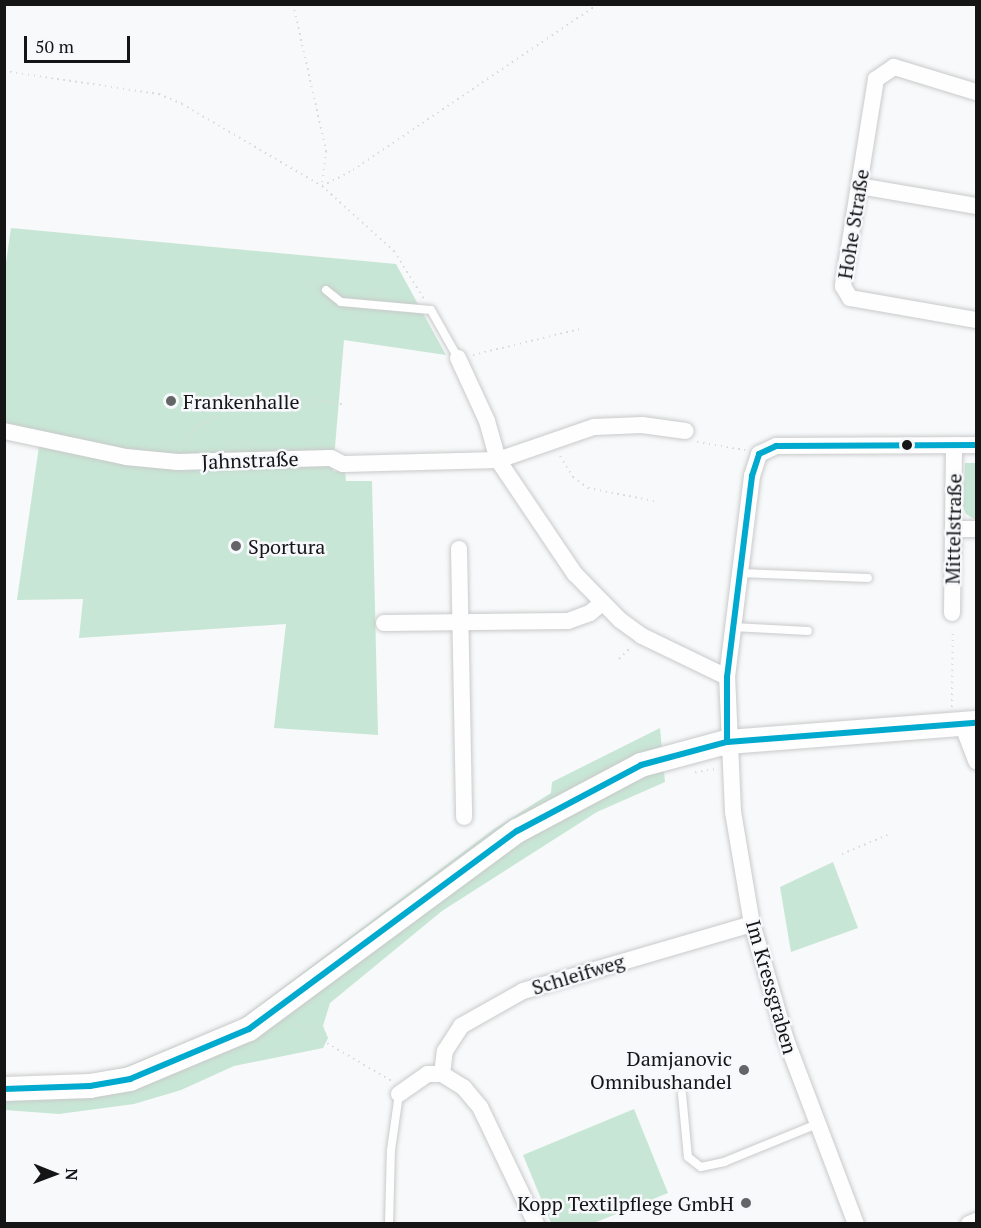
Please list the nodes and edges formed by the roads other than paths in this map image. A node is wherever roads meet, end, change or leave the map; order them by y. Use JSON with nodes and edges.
{"nodes":[{"id":1,"x":976,"y":92,"type":"edge"},
{"id":2,"x":860,"y":186,"type":"junction"},
{"id":3,"x":976,"y":206,"type":"edge"},
{"id":4,"x":326,"y":291,"type":"dead end"},
{"id":5,"x":976,"y":320,"type":"edge"},
{"id":6,"x":458,"y":358,"type":"joint"},
{"id":7,"x":4,"y":431,"type":"edge"},
{"id":8,"x":686,"y":431,"type":"road end"},
{"id":9,"x":954,"y":445,"type":"junction"},
{"id":10,"x":976,"y":445,"type":"edge"},
{"id":11,"x":498,"y":460,"type":"junction"},
{"id":12,"x":954,"y":529,"type":"junction"},
{"id":13,"x":976,"y":529,"type":"edge"},
{"id":14,"x":459,"y":549,"type":"dead end"},
{"id":15,"x":740,"y":573,"type":"junction"},
{"id":16,"x":868,"y":578,"type":"dead end"},
{"id":17,"x":602,"y":603,"type":"junction"},
{"id":18,"x":952,"y":613,"type":"road end"},
{"id":19,"x":460,"y":622,"type":"junction"},
{"id":20,"x":384,"y":623,"type":"dead end"},
{"id":21,"x":733,"y":627,"type":"junction"},
{"id":22,"x":808,"y":631,"type":"dead end"},
{"id":23,"x":727,"y":677,"type":"junction"},
{"id":24,"x":963,"y":724,"type":"edge"},
{"id":25,"x":727,"y":742,"type":"junction"},
{"id":26,"x":976,"y":761,"type":"edge"},
{"id":27,"x":464,"y":817,"type":"dead end"},
{"id":28,"x":752,"y":924,"type":"junction"},
{"id":29,"x":442,"y":1074,"type":"junction"},
{"id":30,"x":4,"y":1089,"type":"edge"},
{"id":31,"x":399,"y":1094,"type":"joint"},
{"id":32,"x":682,"y":1094,"type":"dead end"},
{"id":33,"x":816,"y":1124,"type":"junction"},
{"id":34,"x":976,"y":1221,"type":"edge"},
{"id":35,"x":388,"y":1224,"type":"edge"},
{"id":36,"x":536,"y":1224,"type":"edge"},
{"id":37,"x":856,"y":1224,"type":"edge"},
{"id":38,"x":969,"y":1224,"type":"edge"}],
"edges":[{"from":1,"to":2,"type":"street","name":"Hohe Straße"},
{"from":2,"to":3,"type":"street"},
{"from":2,"to":5,"type":"street","name":"Hohe Straße"},
{"from":4,"to":6,"type":"lane"},
{"from":6,"to":11,"type":"street"},
{"from":7,"to":11,"type":"street","name":"Jahnstraße"},
{"from":8,"to":11,"type":"street","name":"Jahnstraße"},
{"from":9,"to":10,"type":"street"},
{"from":9,"to":12,"type":"street","name":"Mittelstraße"},
{"from":9,"to":15,"type":"street","name":"Im Kressgraben"},
{"from":11,"to":17,"type":"street"},
{"from":12,"to":13,"type":"street"},
{"from":12,"to":18,"type":"street","name":"Mittelstraße"},
{"from":14,"to":19,"type":"street"},
{"from":15,"to":16,"type":"lane"},
{"from":15,"to":21,"type":"street","name":"Im Kressgraben"},
{"from":17,"to":19,"type":"street"},
{"from":17,"to":23,"type":"street"},
{"from":19,"to":20,"type":"street"},
{"from":19,"to":27,"type":"street"},
{"from":21,"to":22,"type":"lane"},
{"from":21,"to":23,"type":"street","name":"Im Kressgraben"},
{"from":23,"to":25,"type":"street","name":"Im Kressgraben"},
{"from":24,"to":25,"type":"main road"},
{"from":24,"to":26,"type":"street"},
{"from":25,"to":28,"type":"street","name":"Im Kressgraben"},
{"from":25,"to":30,"type":"main road"},
{"from":28,"to":29,"type":"street","name":"Schleifweg"},
{"from":28,"to":33,"type":"street","name":"Im Kressgraben"},
{"from":29,"to":31,"type":"street"},
{"from":29,"to":36,"type":"street"},
{"from":31,"to":35,"type":"lane"},
{"from":32,"to":33,"type":"lane"},
{"from":33,"to":37,"type":"street","name":"Im Kressgraben"},
{"from":34,"to":38,"type":"street"}]}
